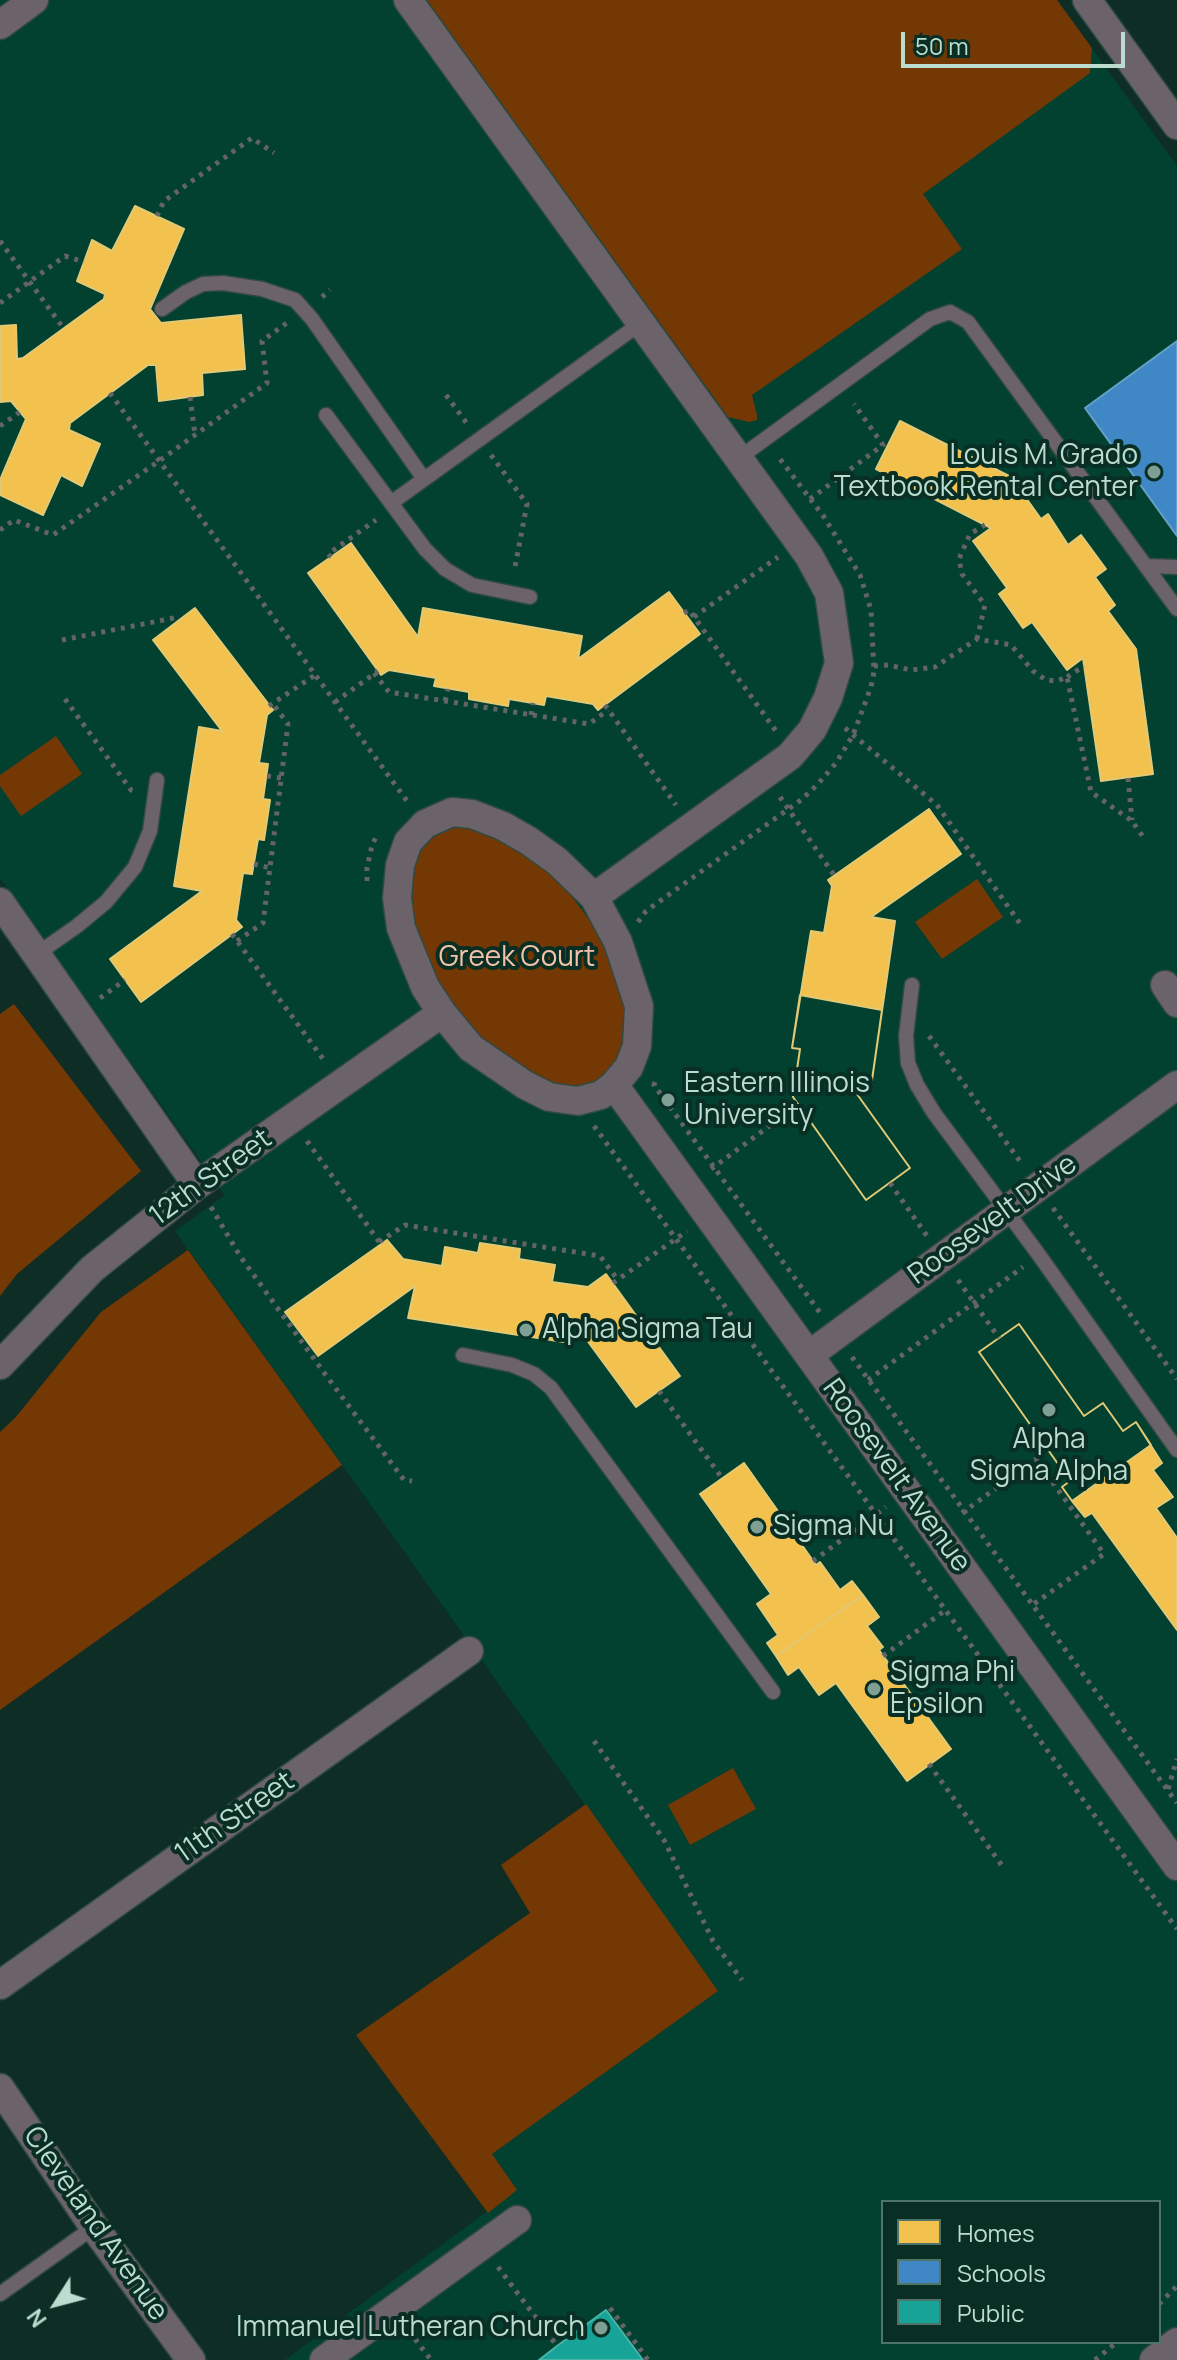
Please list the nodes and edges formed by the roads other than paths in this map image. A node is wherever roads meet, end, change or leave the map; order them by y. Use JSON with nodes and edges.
{"nodes":[{"id":1,"x":34,"y":0,"type":"edge"},
{"id":2,"x":408,"y":0,"type":"edge"},
{"id":3,"x":1087,"y":0,"type":"edge"},
{"id":4,"x":0,"y":25,"type":"edge"},
{"id":5,"x":1177,"y":125,"type":"edge"},
{"id":6,"x":162,"y":309,"type":"dead end"},
{"id":7,"x":641,"y":323,"type":"junction"},
{"id":8,"x":326,"y":415,"type":"dead end"},
{"id":9,"x":739,"y":458,"type":"junction"},
{"id":10,"x":424,"y":479,"type":"junction"},
{"id":11,"x":393,"y":505,"type":"junction"},
{"id":12,"x":1146,"y":566,"type":"junction"},
{"id":13,"x":1177,"y":567,"type":"edge"},
{"id":14,"x":530,"y":597,"type":"dead end"},
{"id":15,"x":1177,"y":609,"type":"edge"},
{"id":16,"x":156,"y":787,"type":"road end"},
{"id":17,"x":594,"y":897,"type":"junction"},
{"id":18,"x":0,"y":902,"type":"edge"},
{"id":19,"x":37,"y":954,"type":"junction"},
{"id":20,"x":912,"y":985,"type":"dead end"},
{"id":21,"x":442,"y":1013,"type":"junction"},
{"id":22,"x":614,"y":1085,"type":"junction"},
{"id":23,"x":1177,"y":1085,"type":"edge"},
{"id":24,"x":197,"y":1185,"type":"junction"},
{"id":25,"x":1005,"y":1211,"type":"junction"},
{"id":26,"x":463,"y":1355,"type":"dead end"},
{"id":27,"x":809,"y":1355,"type":"junction"},
{"id":28,"x":0,"y":1365,"type":"edge"},
{"id":29,"x":1177,"y":1450,"type":"edge"},
{"id":30,"x":469,"y":1651,"type":"dead end"},
{"id":31,"x":773,"y":1692,"type":"dead end"},
{"id":32,"x":1177,"y":1866,"type":"edge"},
{"id":33,"x":0,"y":1985,"type":"edge"},
{"id":34,"x":0,"y":2088,"type":"edge"},
{"id":35,"x":517,"y":2220,"type":"dead end"},
{"id":36,"x":94,"y":2227,"type":"junction"},
{"id":37,"x":0,"y":2294,"type":"edge"},
{"id":38,"x":1177,"y":2342,"type":"edge"},
{"id":39,"x":191,"y":2360,"type":"edge"},
{"id":40,"x":324,"y":2360,"type":"edge"},
{"id":41,"x":1154,"y":2360,"type":"edge"}],
"edges":[{"from":1,"to":4,"type":"street"},
{"from":2,"to":7,"type":"street"},
{"from":3,"to":5,"type":"street"},
{"from":6,"to":10,"type":"lane"},
{"from":7,"to":9,"type":"street"},
{"from":7,"to":10,"type":"lane"},
{"from":8,"to":11,"type":"lane"},
{"from":9,"to":12,"type":"lane"},
{"from":9,"to":17,"type":"street"},
{"from":10,"to":11,"type":"lane"},
{"from":11,"to":14,"type":"lane"},
{"from":12,"to":13,"type":"lane"},
{"from":12,"to":15,"type":"lane"},
{"from":16,"to":19,"type":"lane"},
{"from":17,"to":21,"type":"street"},
{"from":17,"to":22,"type":"street"},
{"from":18,"to":19,"type":"street"},
{"from":19,"to":24,"type":"street"},
{"from":20,"to":25,"type":"lane"},
{"from":21,"to":22,"type":"street"},
{"from":21,"to":24,"type":"street","name":"12th Street"},
{"from":22,"to":27,"type":"street","name":"Roosevelt Avenue"},
{"from":23,"to":25,"type":"street","name":"Roosevelt Drive"},
{"from":24,"to":28,"type":"street","name":"12th Street"},
{"from":25,"to":27,"type":"street","name":"Roosevelt Drive"},
{"from":25,"to":29,"type":"lane"},
{"from":26,"to":31,"type":"lane"},
{"from":27,"to":32,"type":"street","name":"Roosevelt Avenue"},
{"from":30,"to":33,"type":"street","name":"11th Street"},
{"from":34,"to":36,"type":"street","name":"Cleveland Avenue"},
{"from":35,"to":40,"type":"street"},
{"from":36,"to":37,"type":"lane"},
{"from":36,"to":39,"type":"street","name":"Cleveland Avenue"},
{"from":38,"to":41,"type":"street"}]}
